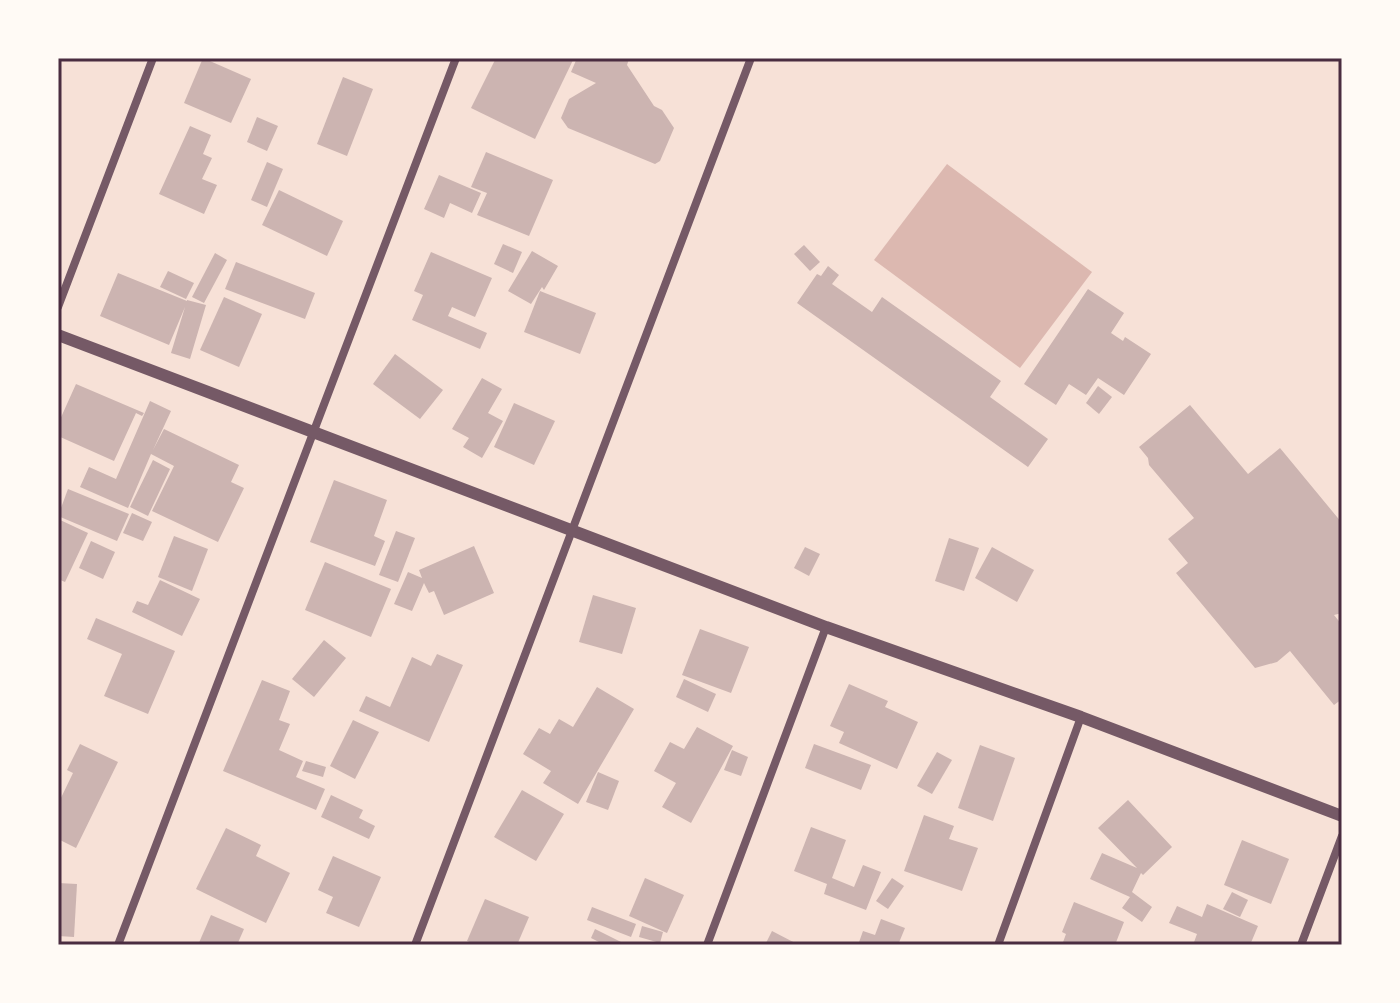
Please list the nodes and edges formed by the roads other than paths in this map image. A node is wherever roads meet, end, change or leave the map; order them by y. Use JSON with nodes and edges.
{"nodes":[{"id":1,"x":153,"y":58,"type":"edge"},
{"id":2,"x":456,"y":58,"type":"edge"},
{"id":3,"x":751,"y":58,"type":"edge"},
{"id":4,"x":58,"y":307,"type":"edge"},
{"id":5,"x":58,"y":335,"type":"edge"},
{"id":6,"x":314,"y":431,"type":"junction"},
{"id":7,"x":572,"y":530,"type":"junction"},
{"id":8,"x":826,"y":627,"type":"junction"},
{"id":9,"x":1081,"y":717,"type":"junction"},
{"id":10,"x":1342,"y":816,"type":"edge"},
{"id":11,"x":1342,"y":836,"type":"edge"},
{"id":12,"x":118,"y":945,"type":"edge"},
{"id":13,"x":415,"y":945,"type":"edge"},
{"id":14,"x":707,"y":945,"type":"edge"},
{"id":15,"x":998,"y":945,"type":"edge"},
{"id":16,"x":1301,"y":945,"type":"edge"}],
"edges":[{"from":1,"to":4,"type":"street"},
{"from":2,"to":6,"type":"street"},
{"from":3,"to":7,"type":"street"},
{"from":5,"to":6,"type":"street"},
{"from":6,"to":7,"type":"street"},
{"from":6,"to":12,"type":"street"},
{"from":7,"to":8,"type":"street"},
{"from":7,"to":13,"type":"street"},
{"from":8,"to":9,"type":"street"},
{"from":8,"to":14,"type":"street"},
{"from":9,"to":10,"type":"street"},
{"from":9,"to":15,"type":"street"},
{"from":11,"to":16,"type":"street"}]}
